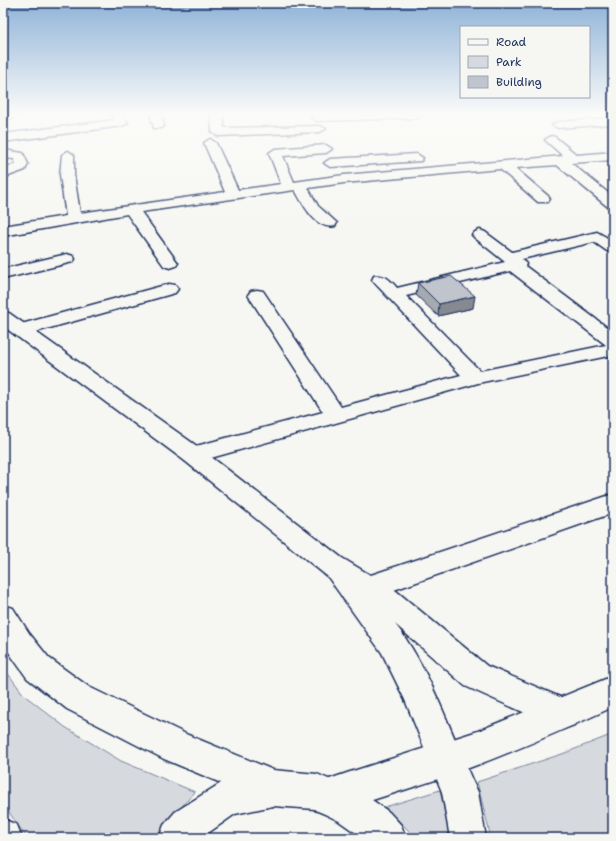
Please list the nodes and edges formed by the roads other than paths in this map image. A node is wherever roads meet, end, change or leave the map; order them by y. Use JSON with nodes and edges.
{"nodes":[{"id":1,"x":5,"y":154,"type":"edge"},
{"id":2,"x":215,"y":154,"type":"edge"},
{"id":3,"x":275,"y":154,"type":"edge"},
{"id":4,"x":327,"y":154,"type":"edge"},
{"id":5,"x":568,"y":154,"type":"edge"},
{"id":6,"x":68,"y":155,"type":"dead end"},
{"id":7,"x":613,"y":156,"type":"edge"},
{"id":8,"x":431,"y":157,"type":"dead end"},
{"id":9,"x":574,"y":159,"type":"junction"},
{"id":10,"x":559,"y":160,"type":"junction"},
{"id":11,"x":330,"y":163,"type":"junction"},
{"id":12,"x":503,"y":165,"type":"junction"},
{"id":13,"x":3,"y":174,"type":"edge"},
{"id":14,"x":335,"y":181,"type":"junction"},
{"id":15,"x":294,"y":186,"type":"junction"},
{"id":16,"x":234,"y":195,"type":"junction"},
{"id":17,"x":543,"y":199,"type":"dead end"},
{"id":18,"x":613,"y":204,"type":"edge"},
{"id":19,"x":131,"y":209,"type":"junction"},
{"id":20,"x":74,"y":219,"type":"junction"},
{"id":21,"x":330,"y":223,"type":"dead end"},
{"id":22,"x":3,"y":230,"type":"edge"},
{"id":23,"x":480,"y":235,"type":"dead end"},
{"id":24,"x":613,"y":248,"type":"edge"},
{"id":25,"x":67,"y":259,"type":"dead end"},
{"id":26,"x":511,"y":261,"type":"junction"},
{"id":27,"x":170,"y":264,"type":"dead end"},
{"id":28,"x":3,"y":274,"type":"edge"},
{"id":29,"x":380,"y":280,"type":"dead end"},
{"id":30,"x":169,"y":289,"type":"dead end"},
{"id":31,"x":257,"y":294,"type":"dead end"},
{"id":32,"x":393,"y":294,"type":"junction"},
{"id":33,"x":3,"y":317,"type":"edge"},
{"id":34,"x":21,"y":330,"type":"junction"},
{"id":35,"x":613,"y":341,"type":"edge"},
{"id":36,"x":613,"y":349,"type":"edge"},
{"id":37,"x":475,"y":378,"type":"junction"},
{"id":38,"x":336,"y":416,"type":"junction"},
{"id":39,"x":193,"y":455,"type":"junction"},
{"id":40,"x":613,"y":503,"type":"edge"},
{"id":41,"x":361,"y":590,"type":"junction"},
{"id":42,"x":10,"y":630,"type":"edge"},
{"id":43,"x":613,"y":692,"type":"edge"},
{"id":44,"x":563,"y":714,"type":"junction"},
{"id":45,"x":444,"y":758,"type":"junction"},
{"id":46,"x":273,"y":788,"type":"junction"},
{"id":47,"x":328,"y":797,"type":"junction"},
{"id":48,"x":177,"y":838,"type":"edge"},
{"id":49,"x":388,"y":838,"type":"edge"},
{"id":50,"x":468,"y":838,"type":"edge"}],
"edges":[{"from":1,"to":13,"type":"street"},
{"from":2,"to":16,"type":"street"},
{"from":3,"to":15,"type":"street"},
{"from":4,"to":11,"type":"street"},
{"from":5,"to":9,"type":"street"},
{"from":6,"to":20,"type":"street"},
{"from":7,"to":9,"type":"street"},
{"from":8,"to":11,"type":"street"},
{"from":9,"to":10,"type":"street"},
{"from":10,"to":12,"type":"street"},
{"from":10,"to":18,"type":"street"},
{"from":11,"to":14,"type":"street"},
{"from":12,"to":14,"type":"street"},
{"from":12,"to":17,"type":"street"},
{"from":14,"to":15,"type":"street"},
{"from":15,"to":16,"type":"street"},
{"from":15,"to":21,"type":"street"},
{"from":16,"to":19,"type":"street"},
{"from":19,"to":20,"type":"street"},
{"from":19,"to":27,"type":"street"},
{"from":20,"to":22,"type":"street"},
{"from":23,"to":26,"type":"street"},
{"from":24,"to":26,"type":"street"},
{"from":25,"to":28,"type":"street"},
{"from":26,"to":32,"type":"street"},
{"from":26,"to":35,"type":"street"},
{"from":29,"to":32,"type":"street"},
{"from":30,"to":34,"type":"street"},
{"from":31,"to":38,"type":"street"},
{"from":32,"to":37,"type":"street"},
{"from":33,"to":34,"type":"street"},
{"from":34,"to":39,"type":"street"},
{"from":36,"to":37,"type":"street"},
{"from":37,"to":38,"type":"street"},
{"from":38,"to":39,"type":"street"},
{"from":39,"to":41,"type":"street"},
{"from":40,"to":41,"type":"street"},
{"from":41,"to":44,"type":"street"},
{"from":41,"to":45,"type":"street"},
{"from":42,"to":46,"type":"street"},
{"from":43,"to":44,"type":"street"},
{"from":44,"to":45,"type":"street"},
{"from":45,"to":47,"type":"street"},
{"from":45,"to":50,"type":"street"},
{"from":46,"to":47,"type":"street"},
{"from":46,"to":48,"type":"street"},
{"from":47,"to":49,"type":"street"}]}
